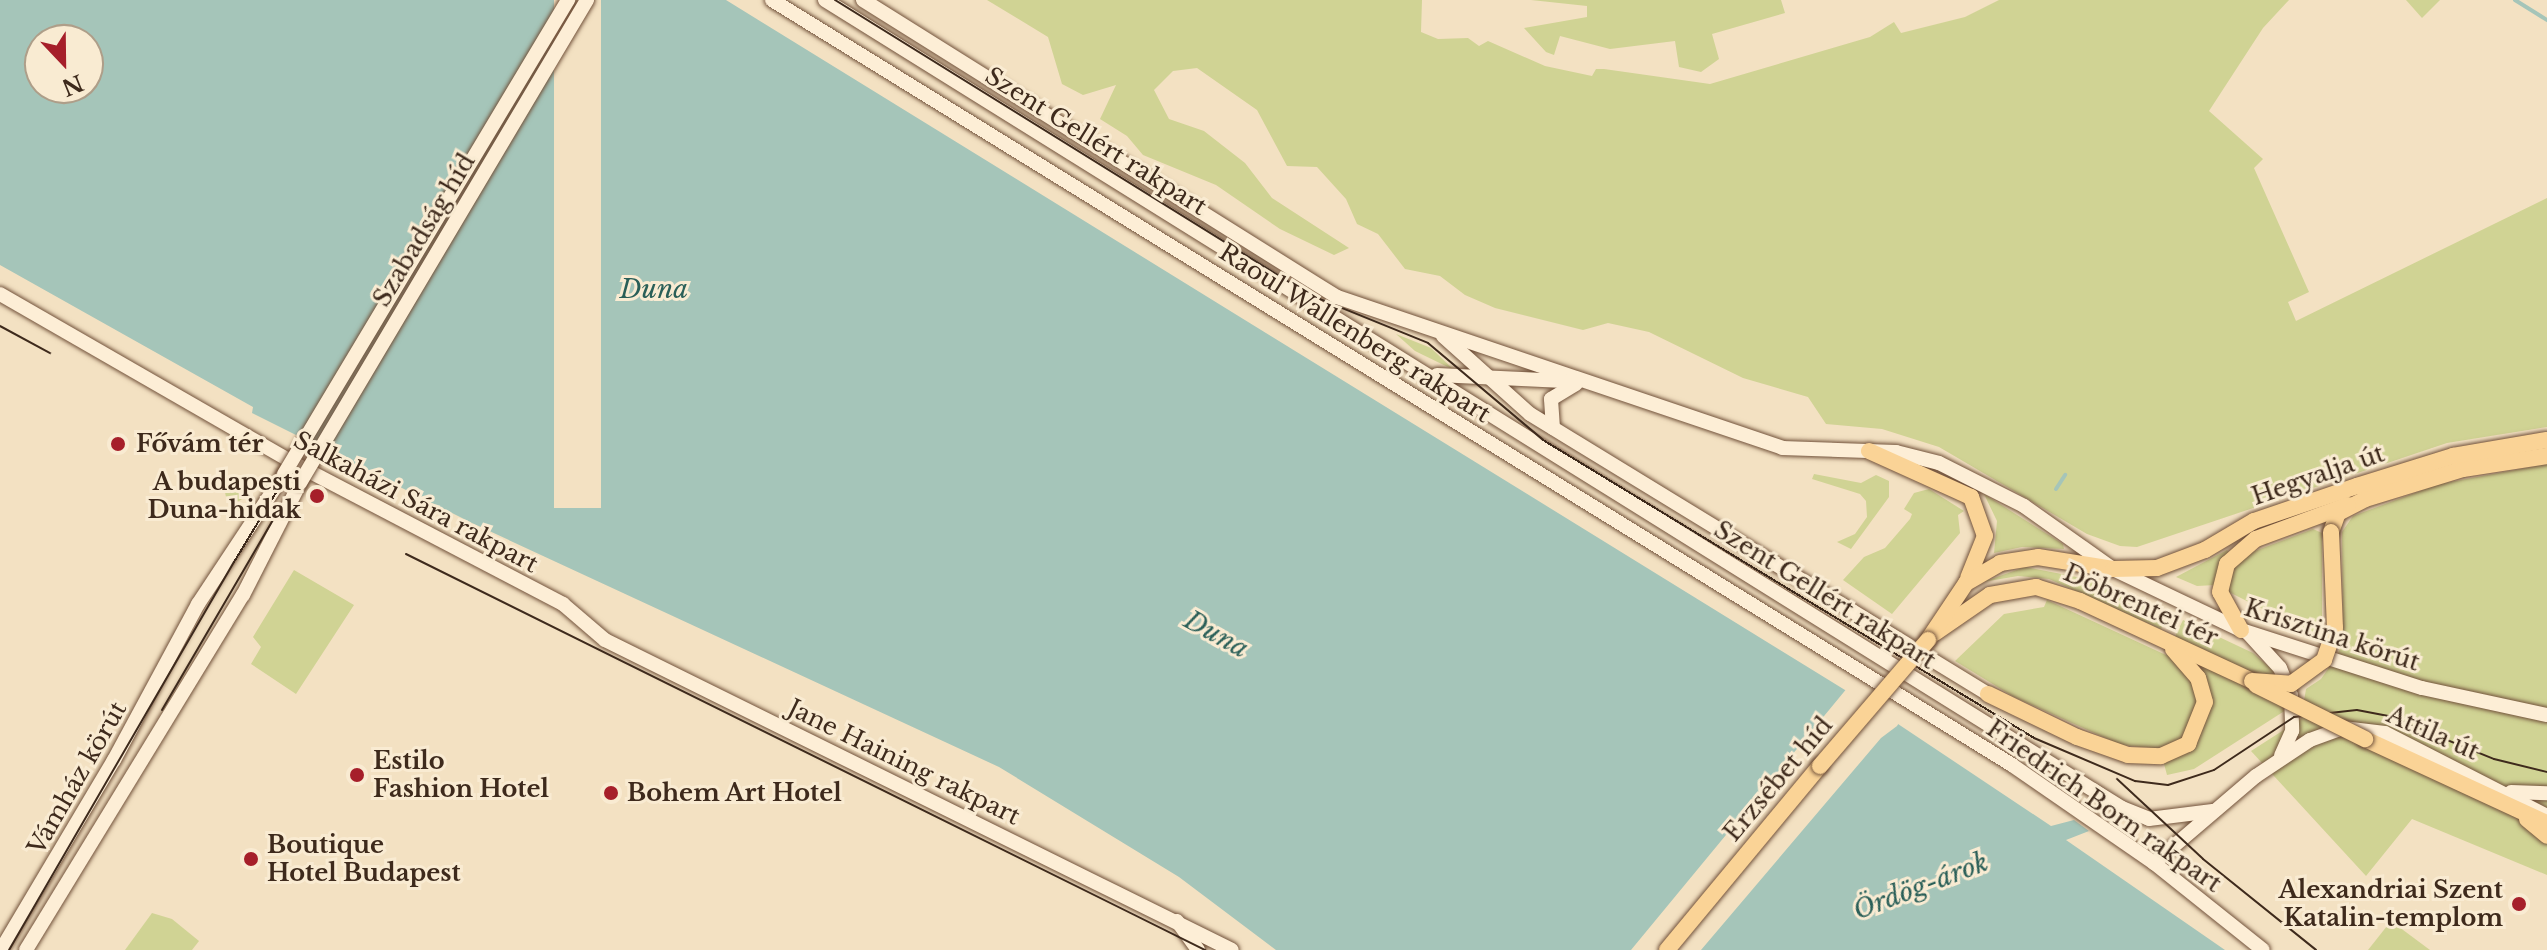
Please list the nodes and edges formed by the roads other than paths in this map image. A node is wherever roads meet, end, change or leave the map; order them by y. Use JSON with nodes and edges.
{"nodes":[{"id":1,"x":568,"y":0,"type":"edge"},
{"id":2,"x":587,"y":0,"type":"edge"},
{"id":3,"x":772,"y":0,"type":"edge"},
{"id":4,"x":825,"y":0,"type":"edge"},
{"id":5,"x":863,"y":0,"type":"edge"},
{"id":6,"x":0,"y":294,"type":"edge"},
{"id":7,"x":1437,"y":331,"type":"junction"},
{"id":8,"x":1425,"y":372,"type":"junction"},
{"id":9,"x":1488,"y":378,"type":"junction"},
{"id":10,"x":1584,"y":382,"type":"junction"},
{"id":11,"x":1553,"y":428,"type":"junction"},
{"id":12,"x":2547,"y":440,"type":"edge"},
{"id":13,"x":1869,"y":451,"type":"junction"},
{"id":14,"x":2547,"y":456,"type":"edge"},
{"id":15,"x":2352,"y":504,"type":"junction"},
{"id":16,"x":2113,"y":569,"type":"junction"},
{"id":17,"x":1966,"y":583,"type":"junction"},
{"id":18,"x":563,"y":604,"type":"joint"},
{"id":19,"x":187,"y":625,"type":"joint"},
{"id":20,"x":2244,"y":631,"type":"junction"},
{"id":21,"x":1928,"y":640,"type":"junction"},
{"id":22,"x":2163,"y":640,"type":"junction"},
{"id":23,"x":2252,"y":681,"type":"junction"},
{"id":24,"x":181,"y":690,"type":"joint"},
{"id":25,"x":1988,"y":694,"type":"joint"},
{"id":26,"x":1915,"y":704,"type":"joint"},
{"id":27,"x":2547,"y":715,"type":"edge"},
{"id":28,"x":2278,"y":760,"type":"junction"},
{"id":29,"x":2547,"y":793,"type":"edge"},
{"id":30,"x":2504,"y":798,"type":"junction"},
{"id":31,"x":2212,"y":811,"type":"junction"},
{"id":32,"x":2523,"y":815,"type":"junction"},
{"id":33,"x":2547,"y":816,"type":"edge"},
{"id":34,"x":2547,"y":823,"type":"edge"},
{"id":35,"x":2547,"y":836,"type":"edge"},
{"id":36,"x":2154,"y":863,"type":"junction"},
{"id":37,"x":1176,"y":920,"type":"junction"},
{"id":38,"x":1,"y":950,"type":"edge"},
{"id":39,"x":26,"y":950,"type":"edge"},
{"id":40,"x":1198,"y":950,"type":"edge"},
{"id":41,"x":1232,"y":950,"type":"edge"},
{"id":42,"x":1667,"y":950,"type":"edge"},
{"id":43,"x":2263,"y":950,"type":"edge"}],
"edges":[{"from":1,"to":19,"type":"main road","name":"Szabadság híd","bridge":true},
{"from":2,"to":24,"type":"main road","name":"Szabadság híd","bridge":true},
{"from":3,"to":26,"type":"main road","name":"Raoul Wallenberg rakpart"},
{"from":4,"to":8,"type":"main road","name":"Szent Gellért rakpart"},
{"from":5,"to":7,"type":"main road","name":"Szent Gellért rakpart"},
{"from":6,"to":18,"type":"main road","name":"Salkaházi Sára rakpart"},
{"from":7,"to":9,"type":"main road","name":"Szent Gellért rakpart"},
{"from":7,"to":10,"type":"main road","name":"Szent Gellért rakpart"},
{"from":8,"to":9,"type":"main road","name":"Szent Gellért rakpart"},
{"from":8,"to":31,"type":"main road","name":"Szent Gellért rakpart"},
{"from":9,"to":10,"type":"main road","name":"Szent Gellért rakpart"},
{"from":9,"to":11,"type":"main road","name":"Szent Gellért rakpart"},
{"from":10,"to":11,"type":"main road"},
{"from":10,"to":13,"type":"main road","name":"Szent Gellért rakpart"},
{"from":11,"to":25,"type":"main road","name":"Szent Gellért rakpart"},
{"from":12,"to":16,"type":"main road","name":"Hegyalja út"},
{"from":13,"to":16,"type":"main road","name":"Szent Gellért rakpart"},
{"from":13,"to":17,"type":"main road"},
{"from":14,"to":15,"type":"main road","name":"Hegyalja út"},
{"from":15,"to":20,"type":"main road","name":"Hegyalja út"},
{"from":15,"to":23,"type":"main road","bridge":true},
{"from":16,"to":17,"type":"main road","name":"Hegyalja út"},
{"from":16,"to":20,"type":"main road","name":"Krisztina körút"},
{"from":17,"to":21,"type":"main road"},
{"from":18,"to":37,"type":"main road","name":"Jane Haining rakpart"},
{"from":19,"to":38,"type":"main road","name":"Vámház körút"},
{"from":20,"to":27,"type":"main road","name":"Krisztina körút"},
{"from":20,"to":28,"type":"main road"},
{"from":21,"to":22,"type":"main road","name":"Döbrentei tér"},
{"from":21,"to":42,"type":"main road","name":"Erzsébet híd","bridge":true},
{"from":22,"to":23,"type":"main road","name":"Döbrentei tér"},
{"from":22,"to":25,"type":"main road"},
{"from":23,"to":30,"type":"main road","bridge":true},
{"from":24,"to":39,"type":"main road","name":"Vámház körút"},
{"from":26,"to":36,"type":"main road","name":"Friedrich Born rakpart"},
{"from":28,"to":30,"type":"main road","name":"Attila út"},
{"from":28,"to":31,"type":"main road","name":"Attila út"},
{"from":29,"to":30,"type":"main road"},
{"from":30,"to":32,"type":"main road"},
{"from":30,"to":33,"type":"main road","name":"Attila út"},
{"from":31,"to":36,"type":"main road"},
{"from":32,"to":34,"type":"main road"},
{"from":32,"to":35,"type":"main road"},
{"from":36,"to":43,"type":"main road","name":"Friedrich Born rakpart"},
{"from":37,"to":40,"type":"main road"},
{"from":37,"to":41,"type":"main road","name":"Jane Haining rakpart"}]}
